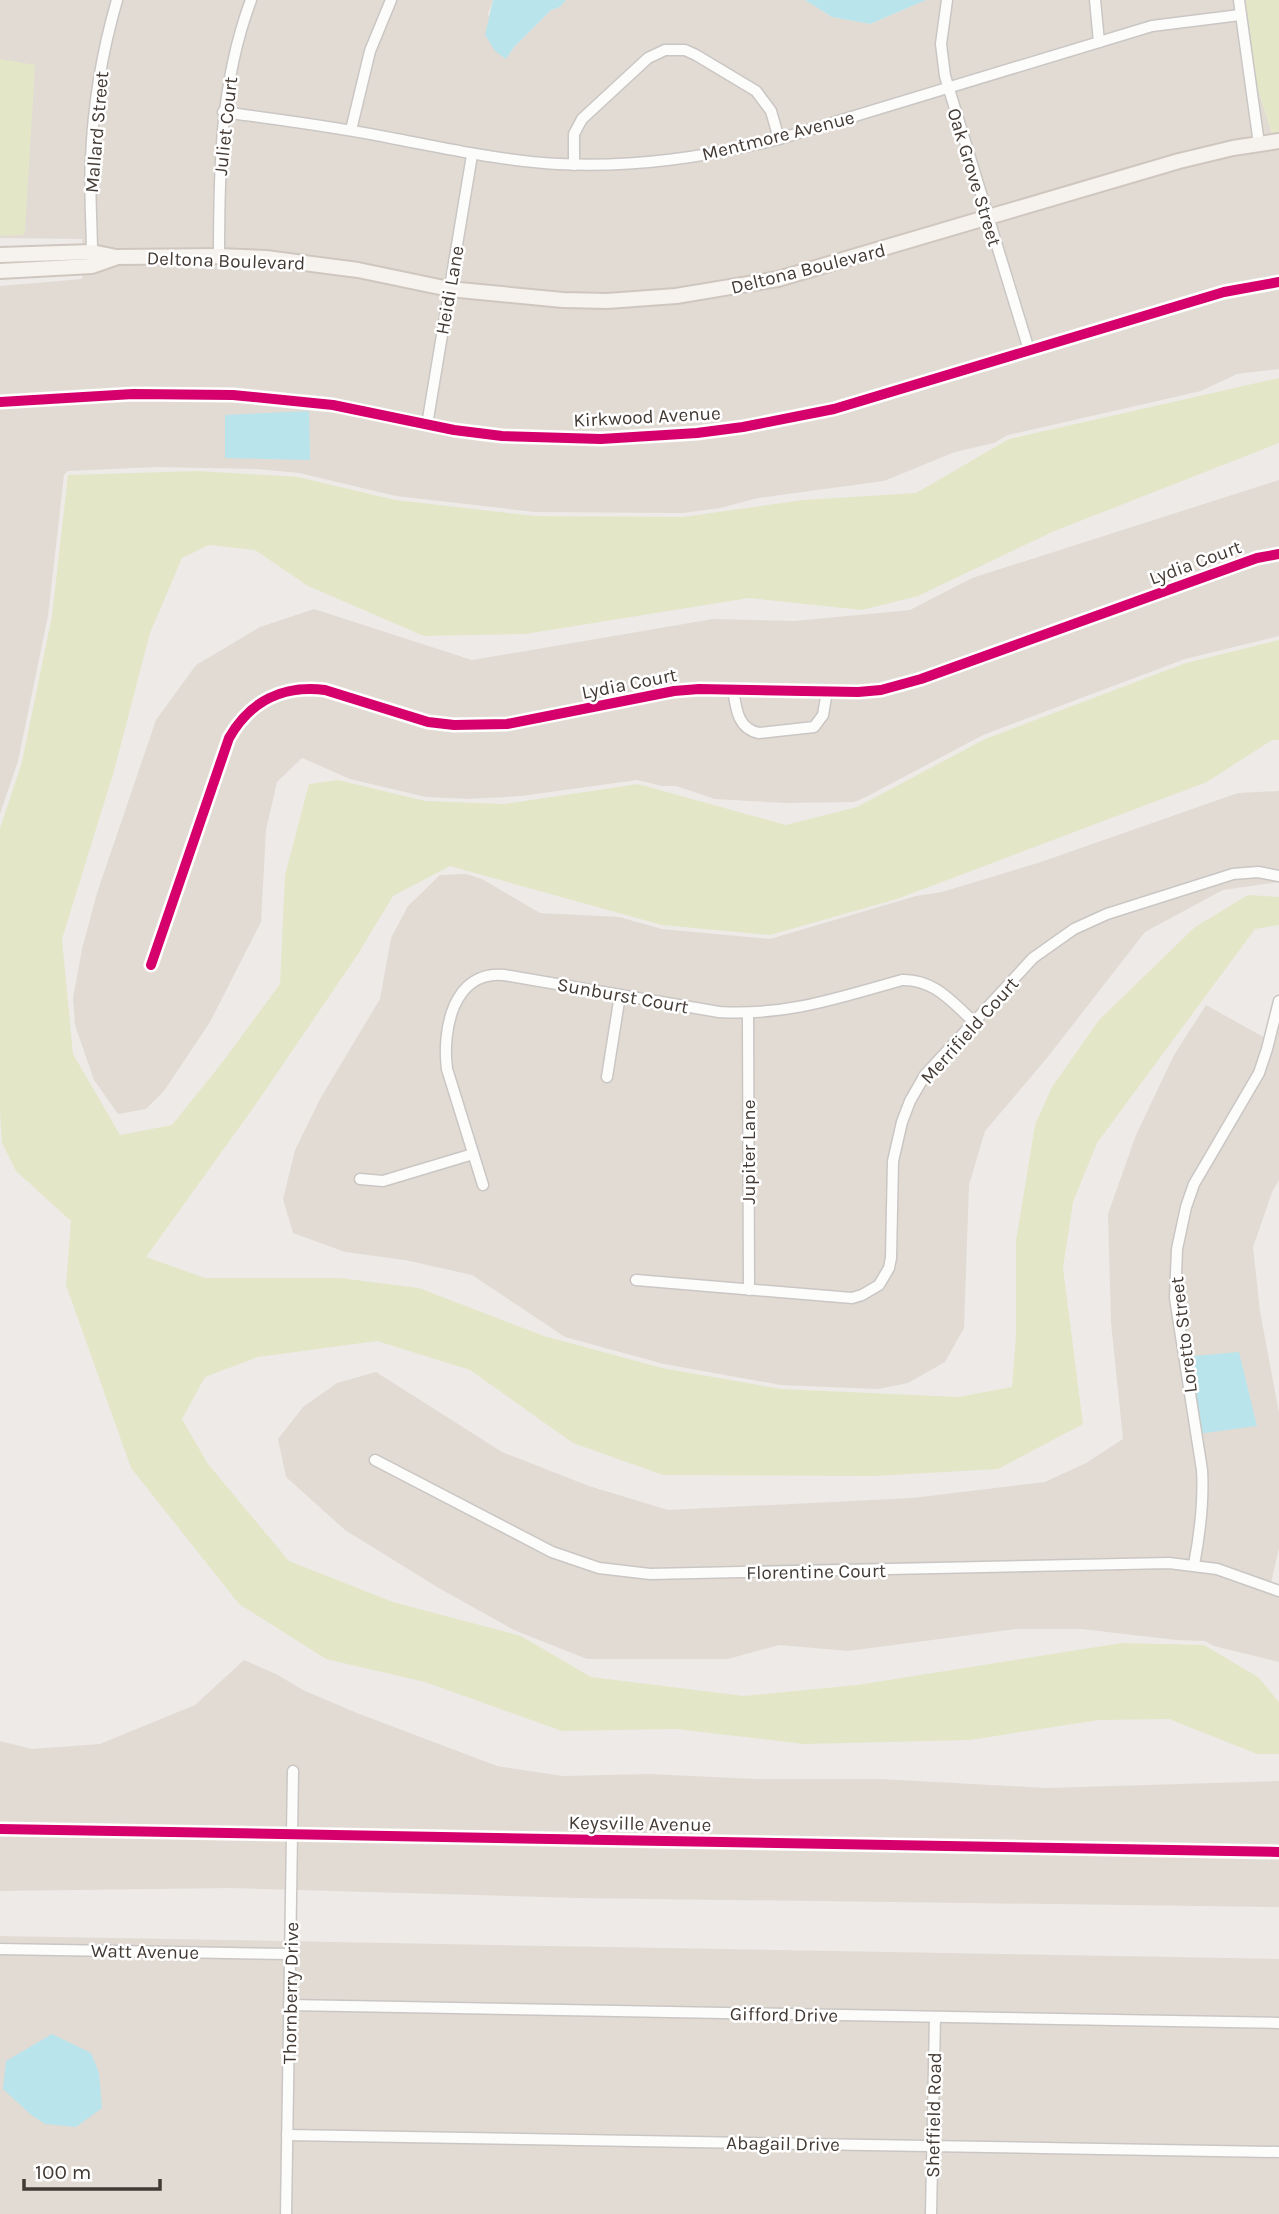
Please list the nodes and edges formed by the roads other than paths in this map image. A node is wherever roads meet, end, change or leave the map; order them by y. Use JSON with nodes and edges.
{"nodes":[{"id":1,"x":117,"y":0,"type":"edge"},
{"id":2,"x":251,"y":0,"type":"edge"},
{"id":3,"x":391,"y":0,"type":"edge"},
{"id":4,"x":947,"y":0,"type":"edge"},
{"id":5,"x":1095,"y":0,"type":"edge"},
{"id":6,"x":1239,"y":0,"type":"edge"},
{"id":7,"x":1240,"y":15,"type":"junction"},
{"id":8,"x":1099,"y":42,"type":"junction"},
{"id":9,"x":948,"y":88,"type":"junction"},
{"id":10,"x":223,"y":112,"type":"junction"},
{"id":11,"x":351,"y":130,"type":"junction"},
{"id":12,"x":779,"y":139,"type":"junction"},
{"id":13,"x":1279,"y":141,"type":"edge"},
{"id":14,"x":1259,"y":144,"type":"junction"},
{"id":15,"x":472,"y":155,"type":"junction"},
{"id":16,"x":574,"y":164,"type":"junction"},
{"id":17,"x":988,"y":218,"type":"junction"},
{"id":18,"x":0,"y":255,"type":"edge"},
{"id":19,"x":219,"y":256,"type":"junction"},
{"id":20,"x":92,"y":259,"type":"junction"},
{"id":21,"x":0,"y":271,"type":"edge"},
{"id":22,"x":1279,"y":282,"type":"edge"},
{"id":23,"x":449,"y":289,"type":"junction"},
{"id":24,"x":1029,"y":350,"type":"junction"},
{"id":25,"x":0,"y":402,"type":"edge"},
{"id":26,"x":427,"y":425,"type":"junction"},
{"id":27,"x":1279,"y":554,"type":"edge"},
{"id":28,"x":733,"y":689,"type":"junction"},
{"id":29,"x":827,"y":691,"type":"junction"},
{"id":30,"x":1279,"y":876,"type":"edge"},
{"id":31,"x":151,"y":965,"type":"dead end"},
{"id":32,"x":620,"y":995,"type":"junction"},
{"id":33,"x":1279,"y":1001,"type":"edge"},
{"id":34,"x":748,"y":1014,"type":"junction"},
{"id":35,"x":974,"y":1022,"type":"junction"},
{"id":36,"x":607,"y":1077,"type":"dead end"},
{"id":37,"x":473,"y":1154,"type":"junction"},
{"id":38,"x":360,"y":1178,"type":"dead end"},
{"id":39,"x":483,"y":1185,"type":"dead end"},
{"id":40,"x":636,"y":1280,"type":"dead end"},
{"id":41,"x":749,"y":1290,"type":"junction"},
{"id":42,"x":375,"y":1460,"type":"dead end"},
{"id":43,"x":1194,"y":1565,"type":"junction"},
{"id":44,"x":1279,"y":1591,"type":"edge"},
{"id":45,"x":293,"y":1771,"type":"dead end"},
{"id":46,"x":0,"y":1829,"type":"edge"},
{"id":47,"x":292,"y":1835,"type":"junction"},
{"id":48,"x":1279,"y":1852,"type":"edge"},
{"id":49,"x":0,"y":1948,"type":"edge"},
{"id":50,"x":290,"y":1954,"type":"junction"},
{"id":51,"x":289,"y":2006,"type":"junction"},
{"id":52,"x":935,"y":2017,"type":"junction"},
{"id":53,"x":1279,"y":2023,"type":"edge"},
{"id":54,"x":287,"y":2134,"type":"junction"},
{"id":55,"x":932,"y":2146,"type":"junction"},
{"id":56,"x":1279,"y":2152,"type":"edge"},
{"id":57,"x":286,"y":2214,"type":"edge"},
{"id":58,"x":931,"y":2214,"type":"edge"}],
"edges":[{"from":1,"to":20,"type":"street","name":"Mallard Street"},
{"from":2,"to":10,"type":"street","name":"Juliet Court"},
{"from":3,"to":11,"type":"street"},
{"from":4,"to":9,"type":"street","name":"Oak Grove Street"},
{"from":5,"to":8,"type":"street"},
{"from":6,"to":7,"type":"street"},
{"from":7,"to":8,"type":"street","name":"Mentmore Avenue"},
{"from":7,"to":14,"type":"street"},
{"from":8,"to":9,"type":"street","name":"Mentmore Avenue"},
{"from":9,"to":12,"type":"street","name":"Mentmore Avenue"},
{"from":9,"to":17,"type":"street","name":"Oak Grove Street"},
{"from":10,"to":11,"type":"street","name":"Mentmore Avenue"},
{"from":10,"to":19,"type":"street","name":"Juliet Court"},
{"from":11,"to":15,"type":"street","name":"Mentmore Avenue"},
{"from":12,"to":16,"type":"street","name":"Mentmore Avenue"},
{"from":12,"to":16,"type":"street"},
{"from":13,"to":14,"type":"main road","name":"Deltona Boulevard"},
{"from":14,"to":17,"type":"main road","name":"Deltona Boulevard"},
{"from":15,"to":16,"type":"street","name":"Mentmore Avenue"},
{"from":15,"to":23,"type":"street","name":"Heidi Lane"},
{"from":17,"to":23,"type":"main road","name":"Deltona Boulevard"},
{"from":17,"to":24,"type":"street","name":"Oak Grove Street"},
{"from":18,"to":20,"type":"main road","name":"Deltona Boulevard"},
{"from":19,"to":20,"type":"main road","name":"Deltona Boulevard"},
{"from":19,"to":23,"type":"main road","name":"Deltona Boulevard"},
{"from":20,"to":21,"type":"main road","name":"Deltona Boulevard"},
{"from":22,"to":24,"type":"street","name":"Kirkwood Avenue"},
{"from":23,"to":26,"type":"street","name":"Heidi Lane"},
{"from":24,"to":26,"type":"street","name":"Kirkwood Avenue"},
{"from":25,"to":26,"type":"street","name":"Kirkwood Avenue"},
{"from":27,"to":29,"type":"street","name":"Lydia Court"},
{"from":28,"to":29,"type":"street","name":"Lydia Court"},
{"from":28,"to":29,"type":"street"},
{"from":28,"to":31,"type":"street","name":"Lydia Court"},
{"from":30,"to":35,"type":"street","name":"Merrifield Court"},
{"from":32,"to":34,"type":"street","name":"Sunburst Court"},
{"from":32,"to":36,"type":"street"},
{"from":32,"to":37,"type":"street","name":"Sunburst Court"},
{"from":33,"to":43,"type":"street","name":"Loretto Street"},
{"from":34,"to":35,"type":"street","name":"Sunburst Court"},
{"from":34,"to":41,"type":"street","name":"Jupiter Lane"},
{"from":35,"to":41,"type":"street","name":"Merrifield Court"},
{"from":37,"to":38,"type":"street"},
{"from":37,"to":39,"type":"street","name":"Sunburst Court"},
{"from":40,"to":41,"type":"street","name":"Merrifield Court"},
{"from":42,"to":43,"type":"street","name":"Florentine Court"},
{"from":43,"to":44,"type":"street","name":"Florentine Court"},
{"from":45,"to":47,"type":"street","name":"Thornberry Drive"},
{"from":46,"to":47,"type":"street","name":"Keysville Avenue"},
{"from":47,"to":48,"type":"street","name":"Keysville Avenue"},
{"from":47,"to":50,"type":"street","name":"Thornberry Drive"},
{"from":49,"to":50,"type":"street","name":"Watt Avenue"},
{"from":50,"to":51,"type":"street","name":"Thornberry Drive"},
{"from":51,"to":52,"type":"street","name":"Gifford Drive"},
{"from":51,"to":54,"type":"street","name":"Thornberry Drive"},
{"from":52,"to":53,"type":"street","name":"Gifford Drive"},
{"from":52,"to":55,"type":"street","name":"Sheffield Road"},
{"from":54,"to":55,"type":"street","name":"Abagail Drive"},
{"from":54,"to":57,"type":"street","name":"Thornberry Drive"},
{"from":55,"to":56,"type":"street","name":"Abagail Drive"},
{"from":55,"to":58,"type":"street","name":"Sheffield Road"}]}
